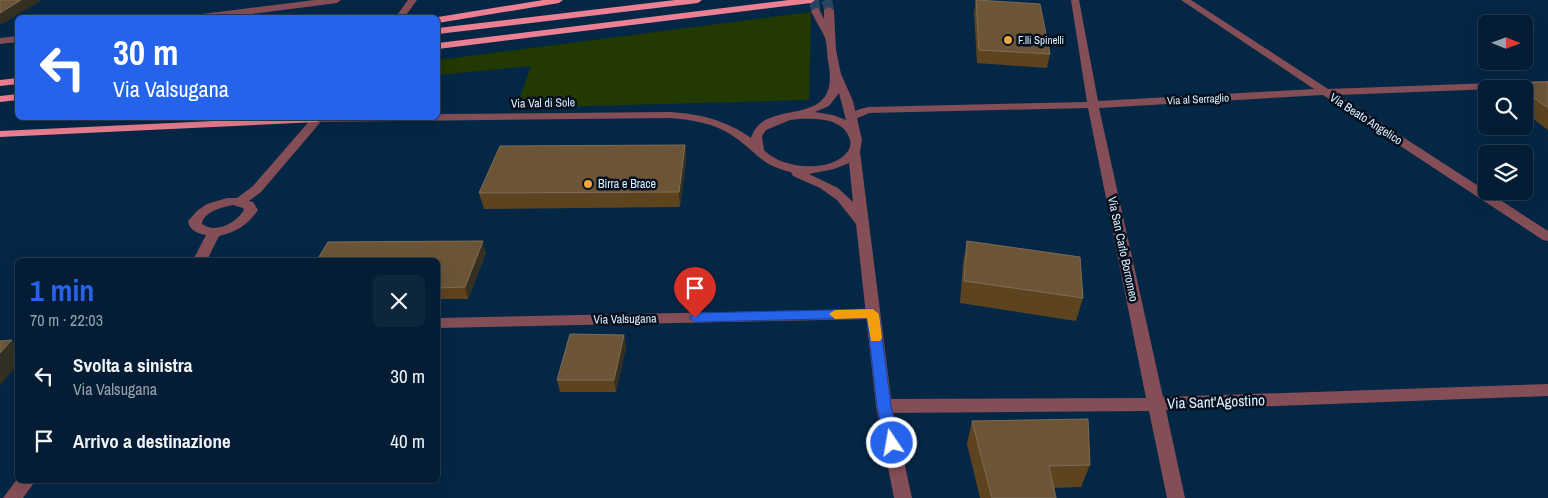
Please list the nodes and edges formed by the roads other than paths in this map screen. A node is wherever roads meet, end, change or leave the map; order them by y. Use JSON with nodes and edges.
{"nodes":[{"id":1,"x":337,"y":0,"type":"edge"},
{"id":2,"x":414,"y":0,"type":"edge"},
{"id":3,"x":559,"y":0,"type":"edge"},
{"id":4,"x":698,"y":0,"type":"edge"},
{"id":5,"x":811,"y":0,"type":"edge"},
{"id":6,"x":1075,"y":0,"type":"edge"},
{"id":7,"x":1185,"y":0,"type":"edge"},
{"id":8,"x":829,"y":10,"type":"tunnel mouth"},
{"id":9,"x":816,"y":12,"type":"tunnel mouth"},
{"id":10,"x":218,"y":15,"type":"edge"},
{"id":11,"x":402,"y":15,"type":"edge"},
{"id":12,"x":440,"y":20,"type":"edge"},
{"id":13,"x":442,"y":30,"type":"edge"},
{"id":14,"x":15,"y":39,"type":"edge"},
{"id":15,"x":0,"y":41,"type":"edge"},
{"id":16,"x":830,"y":42,"type":"junction"},
{"id":17,"x":440,"y":46,"type":"edge"},
{"id":18,"x":835,"y":74,"type":"junction"},
{"id":19,"x":15,"y":81,"type":"edge"},
{"id":20,"x":0,"y":83,"type":"edge"},
{"id":21,"x":1548,"y":84,"type":"edge"},
{"id":22,"x":1324,"y":92,"type":"junction"},
{"id":23,"x":15,"y":97,"type":"edge"},
{"id":24,"x":0,"y":99,"type":"edge"},
{"id":25,"x":1092,"y":105,"type":"junction"},
{"id":26,"x":790,"y":116,"type":"junction"},
{"id":27,"x":440,"y":117,"type":"edge"},
{"id":28,"x":851,"y":118,"type":"junction"},
{"id":29,"x":277,"y":120,"type":"edge"},
{"id":30,"x":315,"y":120,"type":"edge"},
{"id":31,"x":0,"y":134,"type":"edge"},
{"id":32,"x":854,"y":134,"type":"junction"},
{"id":33,"x":759,"y":151,"type":"junction"},
{"id":34,"x":854,"y":152,"type":"junction"},
{"id":35,"x":782,"y":166,"type":"junction"},
{"id":36,"x":241,"y":202,"type":"junction"},
{"id":37,"x":862,"y":226,"type":"junction"},
{"id":38,"x":215,"y":232,"type":"junction"},
{"id":39,"x":1548,"y":236,"type":"edge"},
{"id":40,"x":201,"y":258,"type":"edge"},
{"id":41,"x":873,"y":314,"type":"junction"},
{"id":42,"x":440,"y":323,"type":"edge"},
{"id":43,"x":1548,"y":390,"type":"edge"},
{"id":44,"x":1156,"y":404,"type":"junction"},
{"id":45,"x":884,"y":406,"type":"junction"},
{"id":46,"x":24,"y":483,"type":"edge"},
{"id":47,"x":12,"y":498,"type":"edge"},
{"id":48,"x":903,"y":498,"type":"edge"},
{"id":49,"x":1176,"y":498,"type":"edge"}],
"edges":[{"from":1,"to":10,"type":"street"},
{"from":2,"to":11,"type":"street"},
{"from":3,"to":12,"type":"highway"},
{"from":4,"to":13,"type":"highway"},
{"from":5,"to":17,"type":"highway"},
{"from":6,"to":25,"type":"street","name":"Via San Carlo Borromeo"},
{"from":7,"to":22,"type":"street","name":"Via Beato Angelico"},
{"from":8,"to":16,"type":"street"},
{"from":9,"to":16,"type":"street"},
{"from":14,"to":15,"type":"street"},
{"from":16,"to":18,"type":"street"},
{"from":18,"to":26,"type":"street"},
{"from":18,"to":28,"type":"street"},
{"from":19,"to":20,"type":"highway"},
{"from":21,"to":22,"type":"street","name":"Via al Serraglio"},
{"from":22,"to":25,"type":"street","name":"Via al Serraglio"},
{"from":22,"to":39,"type":"street","name":"Via Beato Angelico"},
{"from":23,"to":24,"type":"highway"},
{"from":25,"to":28,"type":"street","name":"Via al Serraglio"},
{"from":25,"to":44,"type":"street","name":"Via San Carlo Borromeo"},
{"from":26,"to":32,"type":"street"},
{"from":26,"to":33,"type":"street"},
{"from":27,"to":33,"type":"street","name":"Via Val di Sole"},
{"from":28,"to":32,"type":"street"},
{"from":29,"to":31,"type":"highway"},
{"from":30,"to":36,"type":"street"},
{"from":32,"to":34,"type":"street"},
{"from":33,"to":35,"type":"street"},
{"from":34,"to":35,"type":"street"},
{"from":34,"to":37,"type":"street"},
{"from":35,"to":37,"type":"street"},
{"from":36,"to":38,"type":"street"},
{"from":36,"to":38,"type":"street"},
{"from":37,"to":41,"type":"street"},
{"from":38,"to":40,"type":"street"},
{"from":41,"to":42,"type":"street","name":"Via Valsugana"},
{"from":41,"to":45,"type":"street"},
{"from":43,"to":44,"type":"street","name":"Via Sant'Agostino"},
{"from":44,"to":45,"type":"street","name":"Via Sant'Agostino"},
{"from":44,"to":49,"type":"street","name":"Via San Carlo Borromeo"},
{"from":45,"to":48,"type":"street"},
{"from":46,"to":47,"type":"street"}]}
